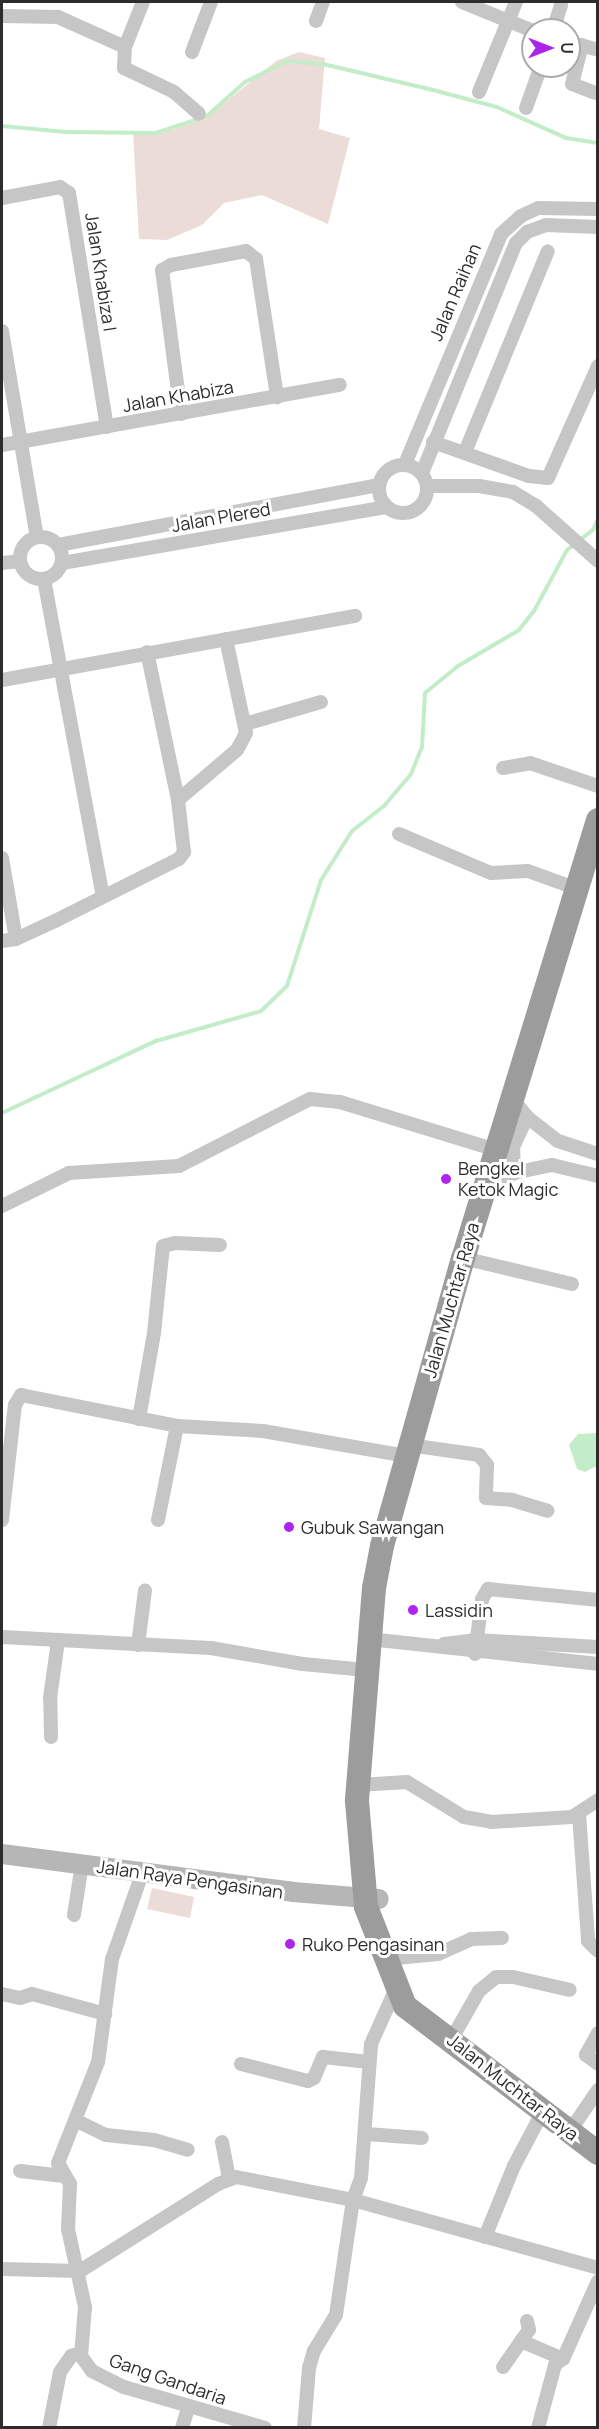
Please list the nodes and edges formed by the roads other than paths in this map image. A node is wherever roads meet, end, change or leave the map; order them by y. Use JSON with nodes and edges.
{"nodes":[{"id":1,"x":143,"y":2,"type":"edge"},
{"id":2,"x":211,"y":2,"type":"edge"},
{"id":3,"x":323,"y":2,"type":"edge"},
{"id":4,"x":462,"y":2,"type":"edge"},
{"id":5,"x":516,"y":2,"type":"edge"},
{"id":6,"x":561,"y":5,"type":"dead end"},
{"id":7,"x":2,"y":16,"type":"edge"},
{"id":8,"x":557,"y":18,"type":"edge"},
{"id":9,"x":316,"y":21,"type":"dead end"},
{"id":10,"x":508,"y":22,"type":"junction"},
{"id":11,"x":521,"y":27,"type":"edge"},
{"id":12,"x":581,"y":45,"type":"edge"},
{"id":13,"x":125,"y":47,"type":"junction"},
{"id":14,"x":597,"y":50,"type":"edge"},
{"id":15,"x":192,"y":52,"type":"dead end"},
{"id":16,"x":537,"y":78,"type":"edge"},
{"id":17,"x":573,"y":78,"type":"edge"},
{"id":18,"x":479,"y":92,"type":"dead end"},
{"id":19,"x":596,"y":93,"type":"dead end"},
{"id":20,"x":526,"y":108,"type":"dead end"},
{"id":21,"x":199,"y":114,"type":"dead end"},
{"id":22,"x":2,"y":198,"type":"edge"},
{"id":23,"x":597,"y":209,"type":"edge"},
{"id":24,"x":597,"y":227,"type":"edge"},
{"id":25,"x":548,"y":251,"type":"dead end"},
{"id":26,"x":475,"y":291,"type":"junction"},
{"id":27,"x":491,"y":297,"type":"junction"},
{"id":28,"x":2,"y":331,"type":"edge"},
{"id":29,"x":597,"y":366,"type":"edge"},
{"id":30,"x":340,"y":385,"type":"dead end"},
{"id":31,"x":277,"y":397,"type":"junction"},
{"id":32,"x":181,"y":414,"type":"junction"},
{"id":33,"x":107,"y":427,"type":"junction"},
{"id":34,"x":21,"y":442,"type":"junction"},
{"id":35,"x":433,"y":442,"type":"junction"},
{"id":36,"x":2,"y":445,"type":"edge"},
{"id":37,"x":465,"y":453,"type":"junction"},
{"id":38,"x":405,"y":464,"type":"junction"},
{"id":39,"x":422,"y":473,"type":"junction"},
{"id":40,"x":379,"y":484,"type":"junction"},
{"id":41,"x":428,"y":486,"type":"junction"},
{"id":42,"x":387,"y":507,"type":"junction"},
{"id":43,"x":221,"y":516,"type":"junction"},
{"id":44,"x":225,"y":535,"type":"junction"},
{"id":45,"x":37,"y":537,"type":"junction"},
{"id":46,"x":58,"y":545,"type":"junction"},
{"id":47,"x":595,"y":559,"type":"edge"},
{"id":48,"x":20,"y":561,"type":"junction"},
{"id":49,"x":2,"y":563,"type":"edge"},
{"id":50,"x":62,"y":563,"type":"junction"},
{"id":51,"x":44,"y":579,"type":"junction"},
{"id":52,"x":356,"y":616,"type":"dead end"},
{"id":53,"x":226,"y":639,"type":"junction"},
{"id":54,"x":147,"y":652,"type":"junction"},
{"id":55,"x":61,"y":669,"type":"junction"},
{"id":56,"x":2,"y":680,"type":"edge"},
{"id":57,"x":321,"y":702,"type":"dead end"},
{"id":58,"x":245,"y":724,"type":"junction"},
{"id":59,"x":503,"y":768,"type":"dead end"},
{"id":60,"x":597,"y":786,"type":"edge"},
{"id":61,"x":178,"y":800,"type":"junction"},
{"id":62,"x":597,"y":820,"type":"edge"},
{"id":63,"x":399,"y":834,"type":"dead end"},
{"id":64,"x":2,"y":858,"type":"edge"},
{"id":65,"x":575,"y":888,"type":"junction"},
{"id":66,"x":103,"y":897,"type":"junction"},
{"id":67,"x":16,"y":939,"type":"junction"},
{"id":68,"x":2,"y":941,"type":"edge"},
{"id":69,"x":511,"y":1097,"type":"junction"},
{"id":70,"x":527,"y":1117,"type":"junction"},
{"id":71,"x":558,"y":1141,"type":"junction"},
{"id":72,"x":496,"y":1150,"type":"junction"},
{"id":73,"x":597,"y":1154,"type":"edge"},
{"id":74,"x":552,"y":1165,"type":"junction"},
{"id":75,"x":514,"y":1173,"type":"junction"},
{"id":76,"x":597,"y":1176,"type":"edge"},
{"id":77,"x":484,"y":1189,"type":"junction"},
{"id":78,"x":2,"y":1206,"type":"edge"},
{"id":79,"x":220,"y":1245,"type":"dead end"},
{"id":80,"x":463,"y":1258,"type":"junction"},
{"id":81,"x":572,"y":1284,"type":"dead end"},
{"id":82,"x":139,"y":1419,"type":"junction"},
{"id":83,"x":177,"y":1426,"type":"junction"},
{"id":84,"x":407,"y":1450,"type":"junction"},
{"id":85,"x":547,"y":1510,"type":"dead end"},
{"id":86,"x":2,"y":1520,"type":"edge"},
{"id":87,"x":158,"y":1520,"type":"dead end"},
{"id":88,"x":145,"y":1590,"type":"dead end"},
{"id":89,"x":597,"y":1600,"type":"edge"},
{"id":90,"x":2,"y":1637,"type":"edge"},
{"id":91,"x":369,"y":1639,"type":"junction"},
{"id":92,"x":58,"y":1641,"type":"junction"},
{"id":93,"x":138,"y":1645,"type":"junction"},
{"id":94,"x":476,"y":1647,"type":"junction"},
{"id":95,"x":597,"y":1647,"type":"edge"},
{"id":96,"x":597,"y":1664,"type":"edge"},
{"id":97,"x":366,"y":1670,"type":"junction"},
{"id":98,"x":51,"y":1737,"type":"dead end"},
{"id":99,"x":358,"y":1788,"type":"junction"},
{"id":100,"x":597,"y":1800,"type":"edge"},
{"id":101,"x":579,"y":1814,"type":"junction"},
{"id":102,"x":2,"y":1854,"type":"edge"},
{"id":103,"x":82,"y":1864,"type":"junction"},
{"id":104,"x":143,"y":1871,"type":"junction"},
{"id":105,"x":372,"y":1899,"type":"junction"},
{"id":106,"x":74,"y":1914,"type":"dead end"},
{"id":107,"x":502,"y":1938,"type":"dead end"},
{"id":108,"x":597,"y":1951,"type":"edge"},
{"id":109,"x":399,"y":1974,"type":"junction"},
{"id":110,"x":570,"y":1990,"type":"dead end"},
{"id":111,"x":2,"y":1994,"type":"edge"},
{"id":112,"x":105,"y":2014,"type":"junction"},
{"id":113,"x":597,"y":2033,"type":"edge"},
{"id":114,"x":451,"y":2040,"type":"junction"},
{"id":115,"x":369,"y":2062,"type":"junction"},
{"id":116,"x":241,"y":2064,"type":"dead end"},
{"id":117,"x":597,"y":2064,"type":"edge"},
{"id":118,"x":597,"y":2090,"type":"edge"},
{"id":119,"x":543,"y":2111,"type":"junction"},
{"id":120,"x":77,"y":2121,"type":"junction"},
{"id":121,"x":570,"y":2130,"type":"junction"},
{"id":122,"x":366,"y":2134,"type":"junction"},
{"id":123,"x":422,"y":2138,"type":"dead end"},
{"id":124,"x":222,"y":2142,"type":"dead end"},
{"id":125,"x":188,"y":2150,"type":"dead end"},
{"id":126,"x":597,"y":2153,"type":"edge"},
{"id":127,"x":20,"y":2170,"type":"dead end"},
{"id":128,"x":64,"y":2176,"type":"junction"},
{"id":129,"x":229,"y":2178,"type":"junction"},
{"id":130,"x":353,"y":2200,"type":"junction"},
{"id":131,"x":485,"y":2237,"type":"junction"},
{"id":132,"x":597,"y":2268,"type":"edge"},
{"id":133,"x":2,"y":2269,"type":"edge"},
{"id":134,"x":80,"y":2271,"type":"junction"},
{"id":135,"x":597,"y":2281,"type":"edge"},
{"id":136,"x":527,"y":2321,"type":"dead end"},
{"id":137,"x":521,"y":2341,"type":"junction"},
{"id":138,"x":81,"y":2353,"type":"junction"},
{"id":139,"x":562,"y":2359,"type":"junction"},
{"id":140,"x":503,"y":2367,"type":"dead end"},
{"id":141,"x":188,"y":2408,"type":"junction"},
{"id":142,"x":49,"y":2422,"type":"edge"},
{"id":143,"x":182,"y":2427,"type":"edge"},
{"id":144,"x":256,"y":2427,"type":"edge"},
{"id":145,"x":304,"y":2427,"type":"edge"},
{"id":146,"x":538,"y":2427,"type":"edge"}],
"edges":[{"from":1,"to":13,"type":"street"},
{"from":2,"to":15,"type":"street"},
{"from":3,"to":9,"type":"street"},
{"from":4,"to":10,"type":"street"},
{"from":5,"to":10,"type":"street"},
{"from":6,"to":8,"type":"street"},
{"from":7,"to":13,"type":"street"},
{"from":10,"to":11,"type":"street"},
{"from":10,"to":18,"type":"street"},
{"from":12,"to":14,"type":"street"},
{"from":13,"to":21,"type":"street"},
{"from":16,"to":20,"type":"street"},
{"from":17,"to":19,"type":"street"},
{"from":22,"to":33,"type":"street","name":"Jalan Khabiza I"},
{"from":23,"to":26,"type":"street","name":"Jalan Raihan"},
{"from":24,"to":27,"type":"street","name":"Jalan Raihan"},
{"from":25,"to":37,"type":"street"},
{"from":26,"to":27,"type":"street"},
{"from":26,"to":38,"type":"street","name":"Jalan Raihan"},
{"from":27,"to":35,"type":"street","name":"Jalan Raihan"},
{"from":28,"to":34,"type":"street"},
{"from":29,"to":37,"type":"street"},
{"from":30,"to":31,"type":"street","name":"Jalan Khabiza"},
{"from":31,"to":32,"type":"street","name":"Jalan Khabiza"},
{"from":31,"to":32,"type":"street"},
{"from":32,"to":33,"type":"street","name":"Jalan Khabiza"},
{"from":33,"to":34,"type":"street","name":"Jalan Khabiza"},
{"from":34,"to":36,"type":"street","name":"Jalan Khabiza"},
{"from":34,"to":45,"type":"street"},
{"from":35,"to":37,"type":"street"},
{"from":35,"to":39,"type":"street","name":"Jalan Raihan"},
{"from":38,"to":39,"type":"street"},
{"from":38,"to":40,"type":"street"},
{"from":39,"to":41,"type":"street"},
{"from":40,"to":42,"type":"street"},
{"from":40,"to":43,"type":"street"},
{"from":41,"to":42,"type":"street"},
{"from":41,"to":47,"type":"street"},
{"from":42,"to":44,"type":"street","name":"Jalan Plered"},
{"from":43,"to":44,"type":"street"},
{"from":43,"to":46,"type":"street"},
{"from":44,"to":50,"type":"street","name":"Jalan Plered"},
{"from":45,"to":46,"type":"street"},
{"from":45,"to":48,"type":"street"},
{"from":46,"to":50,"type":"street"},
{"from":48,"to":49,"type":"street"},
{"from":48,"to":51,"type":"street"},
{"from":50,"to":51,"type":"street"},
{"from":51,"to":55,"type":"street"},
{"from":52,"to":53,"type":"street"},
{"from":53,"to":54,"type":"street"},
{"from":53,"to":58,"type":"street"},
{"from":54,"to":55,"type":"street"},
{"from":54,"to":61,"type":"street"},
{"from":55,"to":56,"type":"street"},
{"from":55,"to":66,"type":"street"},
{"from":57,"to":58,"type":"street"},
{"from":58,"to":61,"type":"street"},
{"from":59,"to":60,"type":"street"},
{"from":61,"to":66,"type":"street"},
{"from":62,"to":65,"type":"highway","name":"Jalan Muchtar Raya"},
{"from":63,"to":65,"type":"street"},
{"from":64,"to":67,"type":"street"},
{"from":65,"to":69,"type":"highway","name":"Jalan Muchtar Raya"},
{"from":66,"to":67,"type":"street"},
{"from":67,"to":68,"type":"street"},
{"from":69,"to":70,"type":"street"},
{"from":69,"to":72,"type":"highway","name":"Jalan Muchtar Raya"},
{"from":70,"to":71,"type":"street"},
{"from":70,"to":75,"type":"street"},
{"from":71,"to":73,"type":"street"},
{"from":71,"to":74,"type":"street"},
{"from":72,"to":77,"type":"highway","name":"Jalan Muchtar Raya"},
{"from":72,"to":78,"type":"street"},
{"from":74,"to":75,"type":"street"},
{"from":74,"to":76,"type":"street"},
{"from":75,"to":77,"type":"street"},
{"from":77,"to":80,"type":"highway","name":"Jalan Muchtar Raya"},
{"from":79,"to":82,"type":"street"},
{"from":80,"to":81,"type":"street"},
{"from":80,"to":84,"type":"highway","name":"Jalan Muchtar Raya"},
{"from":82,"to":83,"type":"street"},
{"from":82,"to":86,"type":"street"},
{"from":83,"to":84,"type":"street"},
{"from":83,"to":87,"type":"street"},
{"from":84,"to":85,"type":"street"},
{"from":84,"to":91,"type":"highway","name":"Jalan Muchtar Raya"},
{"from":88,"to":93,"type":"street"},
{"from":89,"to":94,"type":"street"},
{"from":90,"to":92,"type":"street"},
{"from":91,"to":94,"type":"street"},
{"from":91,"to":97,"type":"highway","name":"Jalan Muchtar Raya"},
{"from":92,"to":93,"type":"street"},
{"from":92,"to":98,"type":"street"},
{"from":93,"to":97,"type":"street"},
{"from":94,"to":95,"type":"street"},
{"from":94,"to":96,"type":"street"},
{"from":97,"to":99,"type":"highway","name":"Jalan Muchtar Raya"},
{"from":99,"to":101,"type":"street"},
{"from":99,"to":105,"type":"highway","name":"Jalan Muchtar Raya"},
{"from":100,"to":101,"type":"street"},
{"from":101,"to":108,"type":"street"},
{"from":102,"to":103,"type":"main road","name":"Jalan Raya Pengasinan"},
{"from":103,"to":104,"type":"main road","name":"Jalan Raya Pengasinan"},
{"from":103,"to":106,"type":"street"},
{"from":104,"to":105,"type":"main road","name":"Jalan Raya Pengasinan"},
{"from":104,"to":112,"type":"street"},
{"from":105,"to":109,"type":"highway","name":"Jalan Muchtar Raya"},
{"from":107,"to":109,"type":"street"},
{"from":109,"to":114,"type":"highway","name":"Jalan Muchtar Raya"},
{"from":109,"to":115,"type":"street"},
{"from":110,"to":114,"type":"street"},
{"from":111,"to":112,"type":"street"},
{"from":112,"to":120,"type":"street"},
{"from":113,"to":117,"type":"street"},
{"from":114,"to":119,"type":"highway","name":"Jalan Muchtar Raya"},
{"from":115,"to":116,"type":"street"},
{"from":115,"to":122,"type":"street"},
{"from":118,"to":121,"type":"street"},
{"from":119,"to":121,"type":"highway","name":"Jalan Muchtar Raya"},
{"from":119,"to":131,"type":"street"},
{"from":120,"to":125,"type":"street"},
{"from":120,"to":128,"type":"street"},
{"from":121,"to":126,"type":"highway","name":"Jalan Muchtar Raya"},
{"from":122,"to":123,"type":"street"},
{"from":122,"to":130,"type":"street"},
{"from":124,"to":129,"type":"street"},
{"from":127,"to":128,"type":"street"},
{"from":128,"to":134,"type":"street"},
{"from":129,"to":130,"type":"street"},
{"from":129,"to":134,"type":"street"},
{"from":130,"to":131,"type":"street"},
{"from":130,"to":145,"type":"street"},
{"from":131,"to":132,"type":"street"},
{"from":133,"to":134,"type":"street"},
{"from":134,"to":138,"type":"street"},
{"from":135,"to":139,"type":"street"},
{"from":136,"to":137,"type":"street"},
{"from":137,"to":139,"type":"street"},
{"from":137,"to":140,"type":"street"},
{"from":138,"to":141,"type":"street","name":"Gang Gandaria"},
{"from":138,"to":142,"type":"street"},
{"from":139,"to":146,"type":"street"},
{"from":141,"to":143,"type":"street"},
{"from":141,"to":144,"type":"street","name":"Gang Gandaria"}]}
